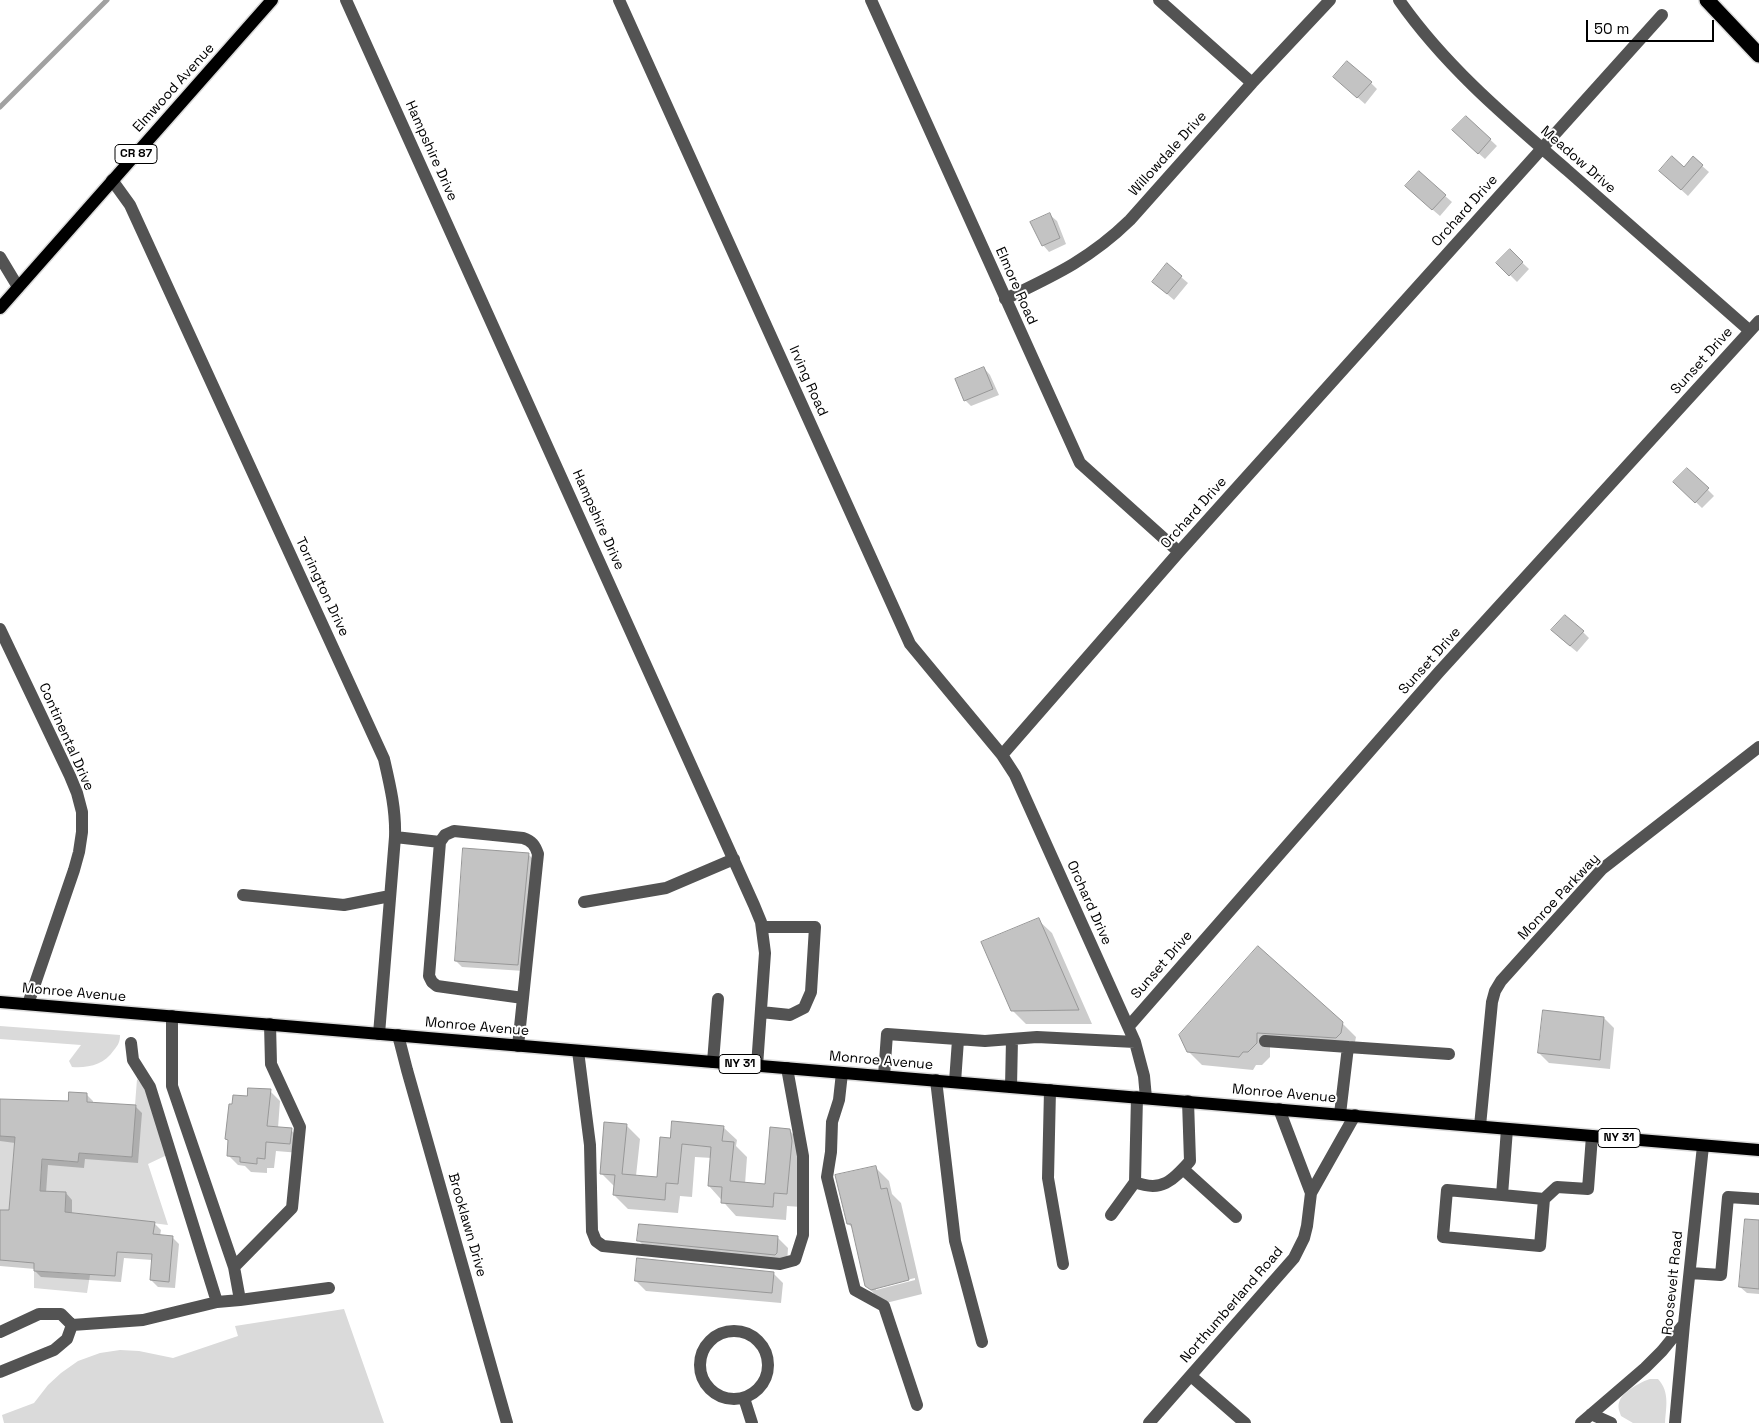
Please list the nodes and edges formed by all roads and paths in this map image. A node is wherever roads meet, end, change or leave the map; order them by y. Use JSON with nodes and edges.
{"nodes":[{"id":1,"x":272,"y":0,"type":"edge"},
{"id":2,"x":346,"y":0,"type":"edge"},
{"id":3,"x":618,"y":0,"type":"edge"},
{"id":4,"x":871,"y":0,"type":"edge"},
{"id":5,"x":1159,"y":0,"type":"edge"},
{"id":6,"x":1330,"y":0,"type":"edge"},
{"id":7,"x":1399,"y":0,"type":"edge"},
{"id":8,"x":1706,"y":0,"type":"edge"},
{"id":9,"x":1662,"y":15,"type":"dead end"},
{"id":10,"x":1759,"y":56,"type":"edge"},
{"id":11,"x":1252,"y":83,"type":"junction"},
{"id":12,"x":1542,"y":148,"type":"junction"},
{"id":13,"x":112,"y":180,"type":"junction"},
{"id":14,"x":0,"y":257,"type":"edge"},
{"id":15,"x":18,"y":288,"type":"junction"},
{"id":16,"x":1006,"y":299,"type":"junction"},
{"id":17,"x":0,"y":308,"type":"edge"},
{"id":18,"x":1759,"y":321,"type":"edge"},
{"id":19,"x":1750,"y":331,"type":"junction"},
{"id":20,"x":1179,"y":552,"type":"junction"},
{"id":21,"x":0,"y":629,"type":"edge"},
{"id":22,"x":1759,"y":747,"type":"edge"},
{"id":23,"x":1002,"y":755,"type":"junction"},
{"id":24,"x":395,"y":837,"type":"junction"},
{"id":25,"x":440,"y":842,"type":"junction"},
{"id":26,"x":734,"y":859,"type":"junction"},
{"id":27,"x":243,"y":895,"type":"dead end"},
{"id":28,"x":390,"y":896,"type":"junction"},
{"id":29,"x":584,"y":902,"type":"dead end"},
{"id":30,"x":762,"y":927,"type":"junction"},
{"id":31,"x":523,"y":998,"type":"junction"},
{"id":32,"x":718,"y":999,"type":"dead end"},
{"id":33,"x":0,"y":1002,"type":"edge"},
{"id":34,"x":28,"y":1004,"type":"junction"},
{"id":35,"x":761,"y":1012,"type":"junction"},
{"id":36,"x":172,"y":1016,"type":"junction"},
{"id":37,"x":270,"y":1024,"type":"junction"},
{"id":38,"x":1128,"y":1026,"type":"junction"},
{"id":39,"x":379,"y":1034,"type":"junction"},
{"id":40,"x":398,"y":1035,"type":"junction"},
{"id":41,"x":1012,"y":1039,"type":"junction"},
{"id":42,"x":958,"y":1040,"type":"junction"},
{"id":43,"x":1265,"y":1041,"type":"dead end"},
{"id":44,"x":1135,"y":1042,"type":"junction"},
{"id":45,"x":131,"y":1043,"type":"dead end"},
{"id":46,"x":518,"y":1046,"type":"junction"},
{"id":47,"x":1348,"y":1047,"type":"junction"},
{"id":48,"x":578,"y":1051,"type":"junction"},
{"id":49,"x":1449,"y":1054,"type":"dead end"},
{"id":50,"x":713,"y":1062,"type":"junction"},
{"id":51,"x":757,"y":1066,"type":"junction"},
{"id":52,"x":788,"y":1068,"type":"junction"},
{"id":53,"x":842,"y":1072,"type":"junction"},
{"id":54,"x":884,"y":1076,"type":"junction"},
{"id":55,"x":936,"y":1080,"type":"junction"},
{"id":56,"x":955,"y":1082,"type":"junction"},
{"id":57,"x":1011,"y":1087,"type":"junction"},
{"id":58,"x":1050,"y":1090,"type":"junction"},
{"id":59,"x":1142,"y":1097,"type":"junction"},
{"id":60,"x":1188,"y":1101,"type":"junction"},
{"id":61,"x":1279,"y":1109,"type":"junction"},
{"id":62,"x":1340,"y":1114,"type":"junction"},
{"id":63,"x":1355,"y":1115,"type":"junction"},
{"id":64,"x":1480,"y":1126,"type":"junction"},
{"id":65,"x":1506,"y":1129,"type":"junction"},
{"id":66,"x":1592,"y":1136,"type":"junction"},
{"id":67,"x":1703,"y":1146,"type":"junction"},
{"id":68,"x":1759,"y":1150,"type":"edge"},
{"id":69,"x":1183,"y":1169,"type":"junction"},
{"id":70,"x":1136,"y":1182,"type":"junction"},
{"id":71,"x":1311,"y":1193,"type":"junction"},
{"id":72,"x":1502,"y":1195,"type":"junction"},
{"id":73,"x":1544,"y":1199,"type":"junction"},
{"id":74,"x":1759,"y":1199,"type":"edge"},
{"id":75,"x":1111,"y":1215,"type":"dead end"},
{"id":76,"x":1236,"y":1217,"type":"dead end"},
{"id":77,"x":1062,"y":1264,"type":"dead end"},
{"id":78,"x":234,"y":1267,"type":"junction"},
{"id":79,"x":1690,"y":1273,"type":"junction"},
{"id":80,"x":329,"y":1288,"type":"dead end"},
{"id":81,"x":240,"y":1300,"type":"junction"},
{"id":82,"x":217,"y":1302,"type":"junction"},
{"id":83,"x":1684,"y":1324,"type":"junction"},
{"id":84,"x":72,"y":1325,"type":"junction"},
{"id":85,"x":0,"y":1332,"type":"edge"},
{"id":86,"x":982,"y":1342,"type":"dead end"},
{"id":87,"x":0,"y":1372,"type":"edge"},
{"id":88,"x":1191,"y":1376,"type":"junction"},
{"id":89,"x":744,"y":1398,"type":"junction"},
{"id":90,"x":917,"y":1405,"type":"dead end"},
{"id":91,"x":1591,"y":1414,"type":"junction"},
{"id":92,"x":508,"y":1423,"type":"edge"},
{"id":93,"x":752,"y":1423,"type":"edge"},
{"id":94,"x":1149,"y":1423,"type":"edge"},
{"id":95,"x":1245,"y":1423,"type":"edge"},
{"id":96,"x":1581,"y":1423,"type":"edge"},
{"id":97,"x":1611,"y":1423,"type":"edge"},
{"id":98,"x":1676,"y":1423,"type":"edge"}],
"edges":[{"from":1,"to":13,"type":"main road","name":"Elmwood Avenue","number":"CR 87"},
{"from":2,"to":26,"type":"street","name":"Hampshire Drive"},
{"from":3,"to":23,"type":"street","name":"Irving Road"},
{"from":4,"to":16,"type":"street","name":"Elmore Road"},
{"from":5,"to":11,"type":"street"},
{"from":6,"to":11,"type":"street","name":"Willowdale Drive"},
{"from":7,"to":12,"type":"street","name":"Meadow Drive"},
{"from":8,"to":10,"type":"highway"},
{"from":9,"to":12,"type":"street","name":"Orchard Drive"},
{"from":11,"to":16,"type":"street","name":"Willowdale Drive"},
{"from":12,"to":19,"type":"street","name":"Meadow Drive"},
{"from":12,"to":20,"type":"street","name":"Orchard Drive"},
{"from":13,"to":15,"type":"main road","name":"Elmwood Avenue","number":"CR 87"},
{"from":13,"to":24,"type":"street","name":"Torrington Drive"},
{"from":14,"to":15,"type":"street"},
{"from":15,"to":17,"type":"main road","name":"Elmwood Avenue","number":"CR 87"},
{"from":16,"to":20,"type":"street","name":"Elmore Road"},
{"from":18,"to":19,"type":"street","name":"Sunset Drive"},
{"from":19,"to":38,"type":"street","name":"Sunset Drive"},
{"from":20,"to":23,"type":"street","name":"Orchard Drive"},
{"from":21,"to":34,"type":"street","name":"Continental Drive"},
{"from":22,"to":64,"type":"street","name":"Monroe Parkway"},
{"from":23,"to":38,"type":"street","name":"Orchard Drive"},
{"from":24,"to":25,"type":"street"},
{"from":24,"to":28,"type":"street","name":"Torrington Drive"},
{"from":25,"to":31,"type":"street"},
{"from":25,"to":31,"type":"street"},
{"from":26,"to":29,"type":"street"},
{"from":26,"to":30,"type":"street","name":"Hampshire Drive"},
{"from":27,"to":28,"type":"street"},
{"from":28,"to":39,"type":"street","name":"Torrington Drive"},
{"from":30,"to":35,"type":"street","name":"Hampshire Drive"},
{"from":30,"to":35,"type":"street"},
{"from":31,"to":46,"type":"street"},
{"from":32,"to":50,"type":"street"},
{"from":33,"to":34,"type":"main road","name":"Monroe Avenue","number":"NY 31"},
{"from":34,"to":36,"type":"main road","name":"Monroe Avenue","number":"NY 31"},
{"from":35,"to":51,"type":"street","name":"Hampshire Drive"},
{"from":36,"to":37,"type":"main road","name":"Monroe Avenue","number":"NY 31"},
{"from":36,"to":78,"type":"street"},
{"from":37,"to":39,"type":"main road","name":"Monroe Avenue","number":"NY 31"},
{"from":37,"to":78,"type":"street"},
{"from":38,"to":44,"type":"street","name":"Orchard Drive"},
{"from":39,"to":40,"type":"main road","name":"Monroe Avenue","number":"NY 31"},
{"from":40,"to":46,"type":"main road","name":"Monroe Avenue","number":"NY 31"},
{"from":40,"to":92,"type":"street","name":"Brooklawn Drive"},
{"from":41,"to":42,"type":"street"},
{"from":41,"to":44,"type":"street"},
{"from":41,"to":57,"type":"street"},
{"from":42,"to":54,"type":"street"},
{"from":42,"to":56,"type":"street"},
{"from":43,"to":47,"type":"street"},
{"from":44,"to":59,"type":"street","name":"Orchard Drive"},
{"from":45,"to":82,"type":"street"},
{"from":46,"to":48,"type":"main road","name":"Monroe Avenue","number":"NY 31"},
{"from":47,"to":49,"type":"street"},
{"from":47,"to":62,"type":"street"},
{"from":48,"to":50,"type":"main road","name":"Monroe Avenue","number":"NY 31"},
{"from":48,"to":52,"type":"street"},
{"from":50,"to":51,"type":"main road","name":"Monroe Avenue","number":"NY 31"},
{"from":51,"to":52,"type":"main road","name":"Monroe Avenue","number":"NY 31"},
{"from":52,"to":53,"type":"main road","name":"Monroe Avenue","number":"NY 31"},
{"from":53,"to":54,"type":"main road","name":"Monroe Avenue","number":"NY 31"},
{"from":53,"to":90,"type":"street"},
{"from":54,"to":55,"type":"main road","name":"Monroe Avenue","number":"NY 31"},
{"from":55,"to":56,"type":"main road","name":"Monroe Avenue","number":"NY 31"},
{"from":55,"to":86,"type":"street"},
{"from":56,"to":57,"type":"main road","name":"Monroe Avenue","number":"NY 31"},
{"from":57,"to":58,"type":"main road","name":"Monroe Avenue","number":"NY 31"},
{"from":58,"to":59,"type":"main road","name":"Monroe Avenue","number":"NY 31"},
{"from":58,"to":77,"type":"street"},
{"from":59,"to":60,"type":"main road","name":"Monroe Avenue","number":"NY 31"},
{"from":59,"to":70,"type":"street","name":"Orchard Drive"},
{"from":60,"to":61,"type":"main road","name":"Monroe Avenue","number":"NY 31"},
{"from":60,"to":69,"type":"street"},
{"from":61,"to":62,"type":"main road","name":"Monroe Avenue","number":"NY 31"},
{"from":61,"to":71,"type":"street","name":"Northumberland Road"},
{"from":62,"to":63,"type":"main road","name":"Monroe Avenue","number":"NY 31"},
{"from":63,"to":64,"type":"main road","name":"Monroe Avenue","number":"NY 31"},
{"from":63,"to":71,"type":"street","name":"Northumberland Road"},
{"from":64,"to":65,"type":"main road","name":"Monroe Avenue","number":"NY 31"},
{"from":65,"to":66,"type":"main road","name":"Monroe Avenue","number":"NY 31"},
{"from":65,"to":72,"type":"street"},
{"from":66,"to":67,"type":"main road","name":"Monroe Avenue","number":"NY 31"},
{"from":66,"to":73,"type":"street"},
{"from":67,"to":68,"type":"main road","name":"Monroe Avenue","number":"NY 31"},
{"from":67,"to":79,"type":"street","name":"Roosevelt Road"},
{"from":69,"to":70,"type":"street"},
{"from":69,"to":76,"type":"street"},
{"from":70,"to":75,"type":"street"},
{"from":71,"to":88,"type":"street","name":"Northumberland Road"},
{"from":72,"to":73,"type":"street"},
{"from":72,"to":73,"type":"street"},
{"from":74,"to":79,"type":"street"},
{"from":78,"to":81,"type":"street"},
{"from":79,"to":83,"type":"street","name":"Roosevelt Road"},
{"from":80,"to":81,"type":"street"},
{"from":81,"to":82,"type":"street"},
{"from":82,"to":84,"type":"street"},
{"from":83,"to":91,"type":"street"},
{"from":83,"to":98,"type":"street","name":"Roosevelt Road"},
{"from":84,"to":85,"type":"street"},
{"from":84,"to":87,"type":"street"},
{"from":88,"to":94,"type":"street","name":"Northumberland Road"},
{"from":88,"to":95,"type":"street"},
{"from":89,"to":89,"type":"street"},
{"from":89,"to":93,"type":"street"},
{"from":91,"to":96,"type":"street"},
{"from":91,"to":97,"type":"street"}]}
